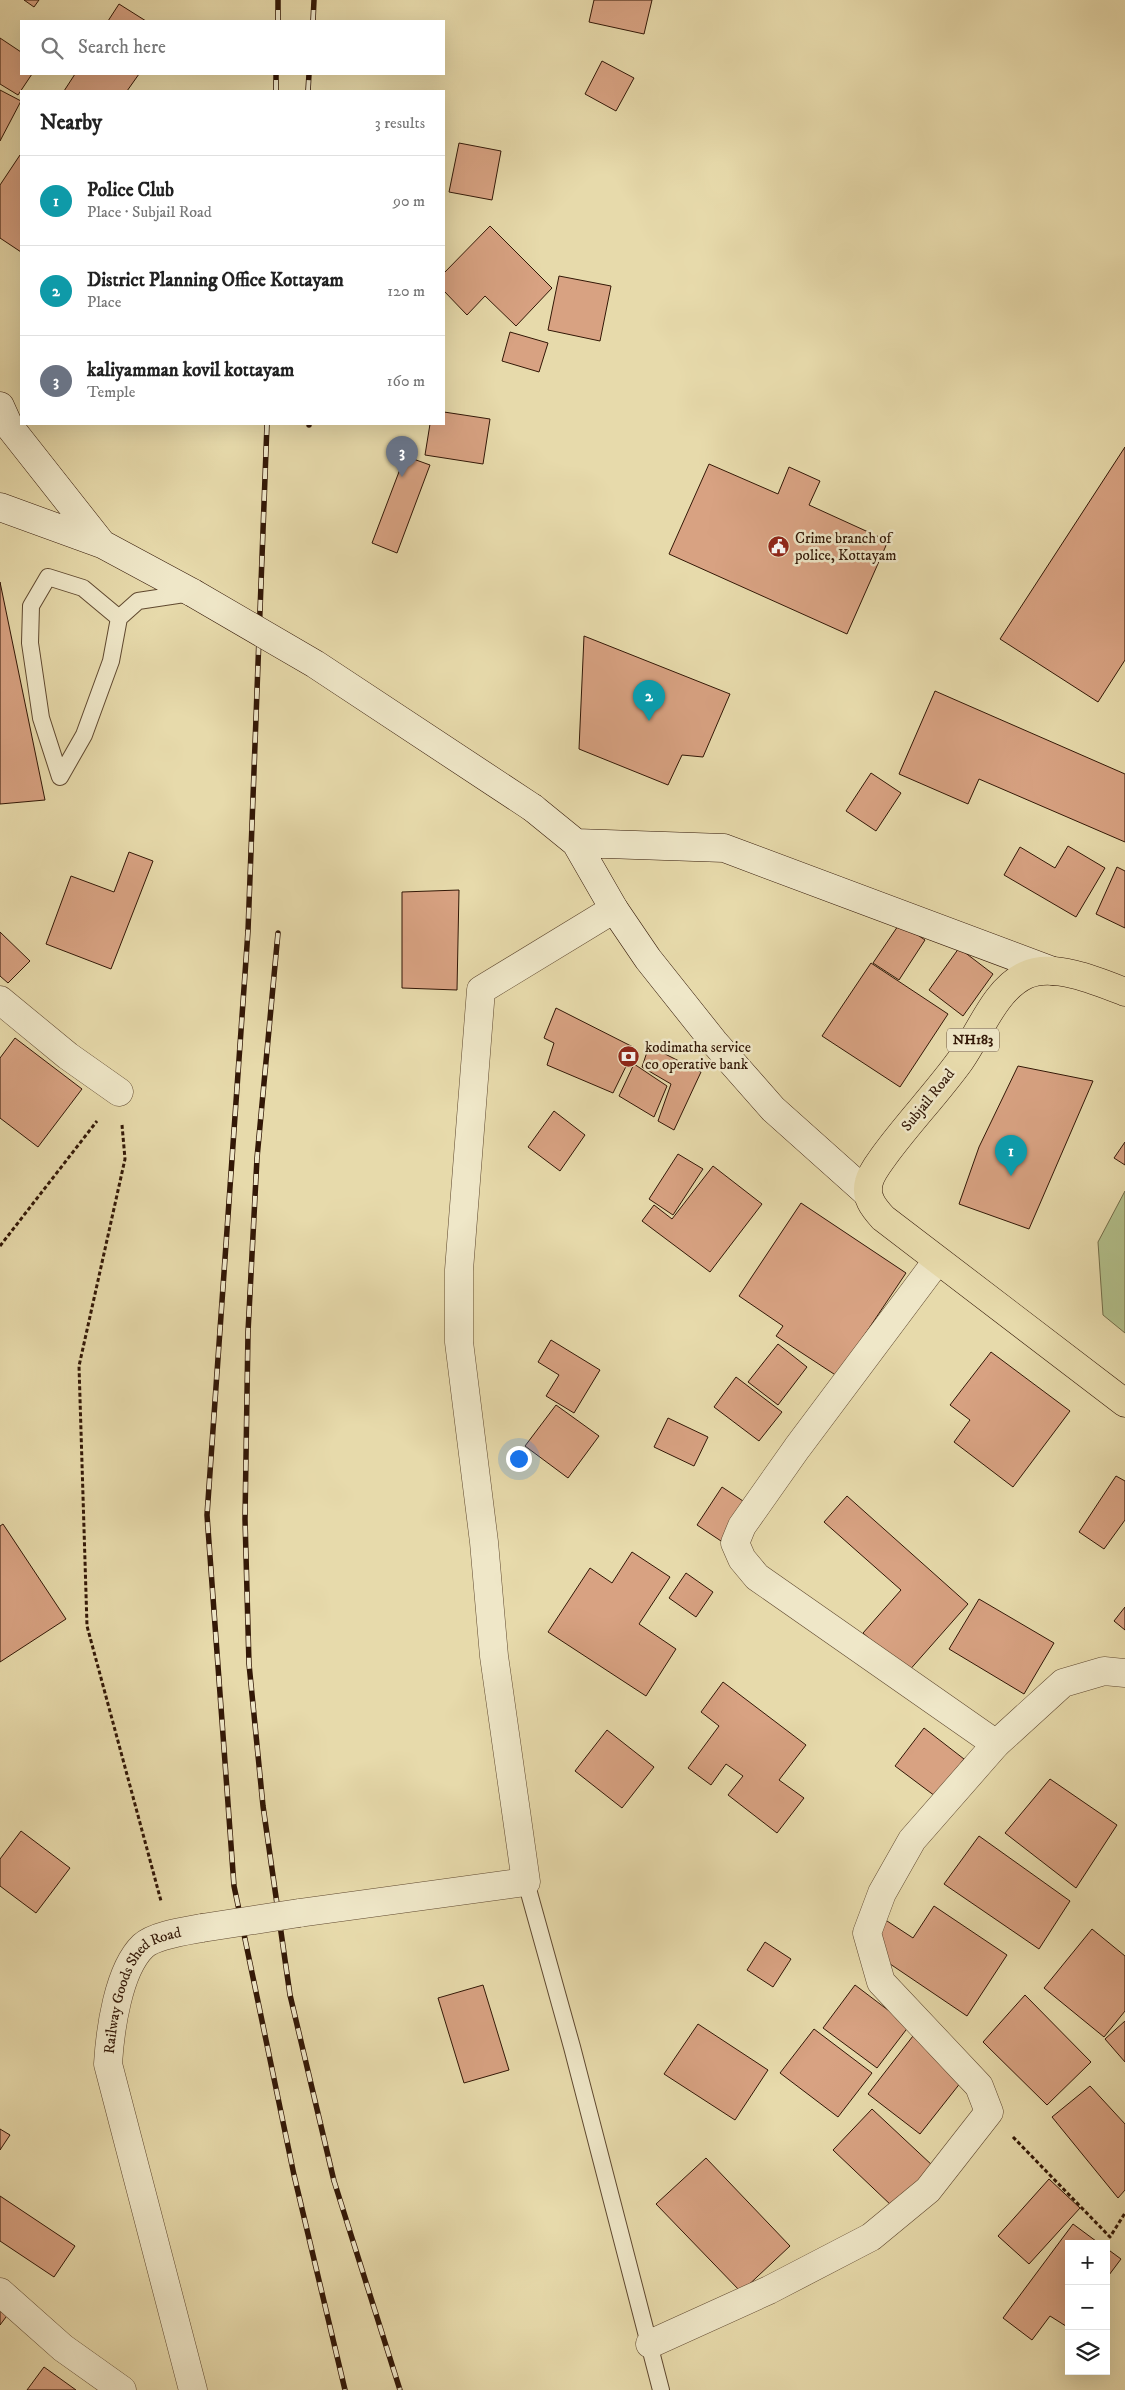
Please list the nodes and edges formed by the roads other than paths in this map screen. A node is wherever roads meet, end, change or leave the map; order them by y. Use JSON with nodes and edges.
{"nodes":[{"id":1,"x":0,"y":406,"type":"edge"},
{"id":2,"x":0,"y":507,"type":"edge"},
{"id":3,"x":102,"y":544,"type":"junction"},
{"id":4,"x":193,"y":593,"type":"junction"},
{"id":5,"x":119,"y":618,"type":"junction"},
{"id":6,"x":576,"y":843,"type":"junction"},
{"id":7,"x":614,"y":909,"type":"junction"},
{"id":8,"x":1053,"y":971,"type":"junction"},
{"id":9,"x":1125,"y":992,"type":"edge"},
{"id":10,"x":0,"y":1000,"type":"edge"},
{"id":11,"x":119,"y":1092,"type":"road end"},
{"id":12,"x":867,"y":1193,"type":"junction"},
{"id":13,"x":937,"y":1261,"type":"junction"},
{"id":14,"x":1125,"y":1403,"type":"edge"},
{"id":15,"x":1125,"y":1673,"type":"edge"},
{"id":16,"x":996,"y":1744,"type":"junction"},
{"id":17,"x":526,"y":1882,"type":"junction"},
{"id":18,"x":0,"y":2292,"type":"edge"},
{"id":19,"x":650,"y":2344,"type":"junction"},
{"id":20,"x":122,"y":2390,"type":"edge"},
{"id":21,"x":193,"y":2390,"type":"edge"},
{"id":22,"x":661,"y":2390,"type":"edge"}],
"edges":[{"from":1,"to":3,"type":"street"},
{"from":2,"to":3,"type":"street"},
{"from":3,"to":4,"type":"street"},
{"from":4,"to":5,"type":"lane"},
{"from":4,"to":6,"type":"street","bridge":true},
{"from":5,"to":5,"type":"lane"},
{"from":6,"to":7,"type":"street"},
{"from":6,"to":8,"type":"street"},
{"from":7,"to":12,"type":"street"},
{"from":7,"to":17,"type":"street"},
{"from":8,"to":9,"type":"highway","name":"Subjail Road","number":"NH183"},
{"from":8,"to":12,"type":"highway","name":"Subjail Road","number":"NH183"},
{"from":10,"to":11,"type":"street"},
{"from":12,"to":13,"type":"highway"},
{"from":13,"to":14,"type":"highway"},
{"from":13,"to":16,"type":"street"},
{"from":15,"to":16,"type":"street"},
{"from":16,"to":19,"type":"street"},
{"from":17,"to":19,"type":"lane"},
{"from":17,"to":21,"type":"street","name":"Railway Goods Shed Road","bridge":true},
{"from":18,"to":20,"type":"street"},
{"from":19,"to":22,"type":"lane"}]}
